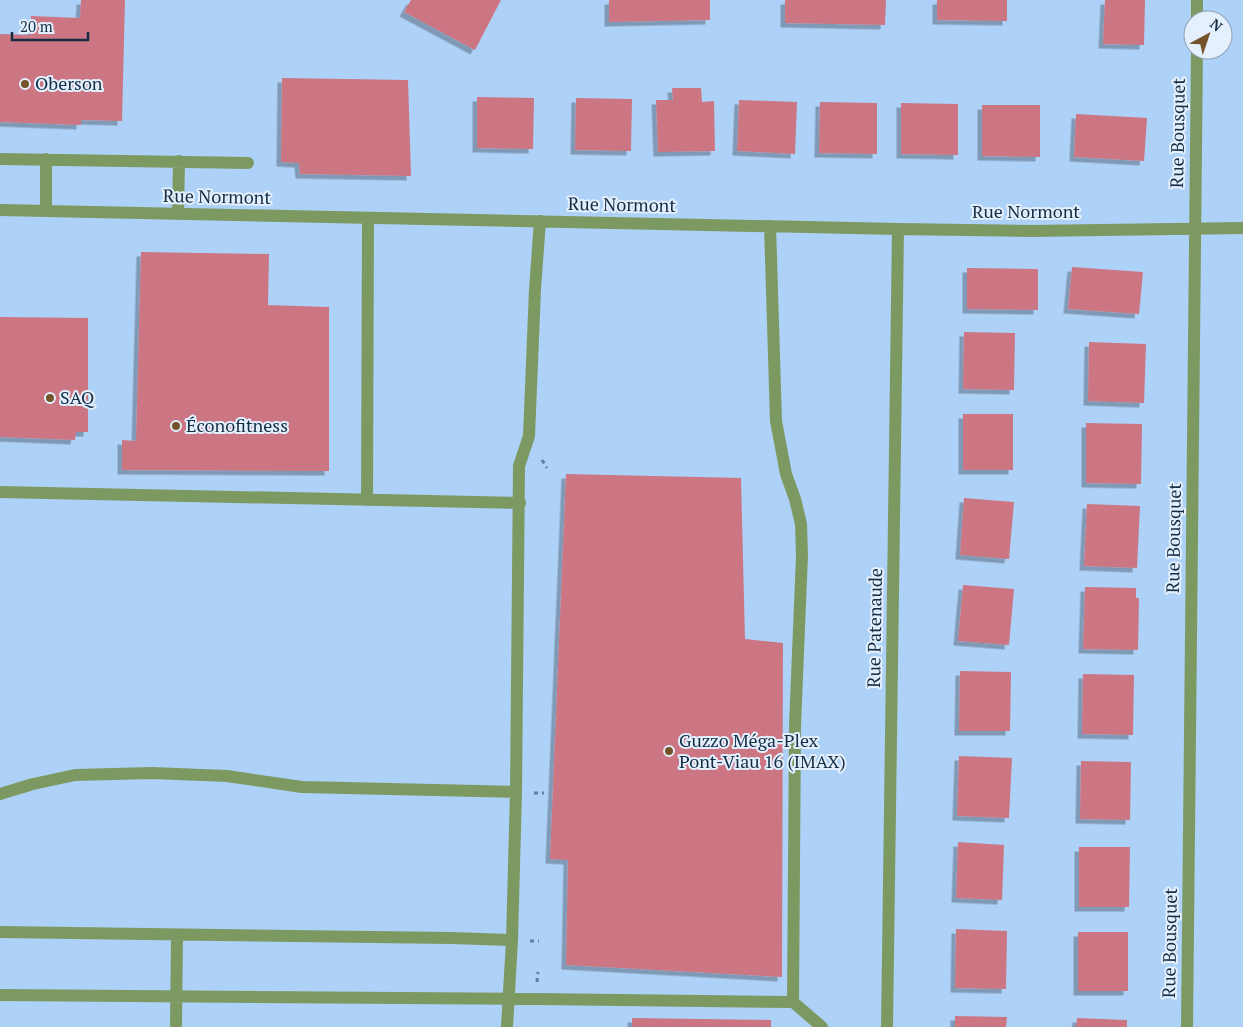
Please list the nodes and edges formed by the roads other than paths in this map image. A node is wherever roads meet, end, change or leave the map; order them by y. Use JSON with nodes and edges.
{"nodes":[{"id":1,"x":1197,"y":60,"type":"edge"},
{"id":2,"x":0,"y":159,"type":"edge"},
{"id":3,"x":46,"y":159,"type":"junction"},
{"id":4,"x":179,"y":161,"type":"junction"},
{"id":5,"x":248,"y":163,"type":"dead end"},
{"id":6,"x":0,"y":210,"type":"edge"},
{"id":7,"x":46,"y":211,"type":"junction"},
{"id":8,"x":178,"y":214,"type":"junction"},
{"id":9,"x":368,"y":218,"type":"junction"},
{"id":10,"x":540,"y":221,"type":"junction"},
{"id":11,"x":770,"y":226,"type":"junction"},
{"id":12,"x":1195,"y":227,"type":"junction"},
{"id":13,"x":1243,"y":228,"type":"edge"},
{"id":14,"x":898,"y":229,"type":"junction"},
{"id":15,"x":0,"y":492,"type":"edge"},
{"id":16,"x":367,"y":500,"type":"junction"},
{"id":17,"x":520,"y":503,"type":"junction"},
{"id":18,"x":516,"y":792,"type":"junction"},
{"id":19,"x":0,"y":794,"type":"edge"},
{"id":20,"x":0,"y":932,"type":"edge"},
{"id":21,"x":177,"y":935,"type":"junction"},
{"id":22,"x":512,"y":940,"type":"junction"},
{"id":23,"x":0,"y":995,"type":"edge"},
{"id":24,"x":176,"y":996,"type":"junction"},
{"id":25,"x":508,"y":998,"type":"junction"},
{"id":26,"x":794,"y":1002,"type":"junction"},
{"id":27,"x":176,"y":1027,"type":"edge"},
{"id":28,"x":507,"y":1027,"type":"edge"},
{"id":29,"x":822,"y":1027,"type":"edge"},
{"id":30,"x":887,"y":1027,"type":"edge"},
{"id":31,"x":1187,"y":1027,"type":"edge"}],
"edges":[{"from":1,"to":12,"type":"street","name":"Rue Bousquet"},
{"from":2,"to":3,"type":"street"},
{"from":3,"to":4,"type":"street"},
{"from":3,"to":7,"type":"street"},
{"from":4,"to":5,"type":"street"},
{"from":4,"to":8,"type":"street"},
{"from":6,"to":7,"type":"street","name":"Rue Normont"},
{"from":7,"to":8,"type":"street","name":"Rue Normont"},
{"from":8,"to":9,"type":"street","name":"Rue Normont"},
{"from":9,"to":10,"type":"street","name":"Rue Normont"},
{"from":9,"to":16,"type":"street"},
{"from":10,"to":11,"type":"street","name":"Rue Normont"},
{"from":10,"to":17,"type":"street"},
{"from":11,"to":14,"type":"street","name":"Rue Normont"},
{"from":11,"to":26,"type":"street"},
{"from":12,"to":13,"type":"street","name":"Rue Normont"},
{"from":12,"to":14,"type":"street","name":"Rue Normont"},
{"from":12,"to":31,"type":"street","name":"Rue Bousquet"},
{"from":14,"to":30,"type":"street","name":"Rue Patenaude"},
{"from":15,"to":16,"type":"street"},
{"from":16,"to":17,"type":"street"},
{"from":17,"to":18,"type":"street"},
{"from":18,"to":19,"type":"street"},
{"from":18,"to":22,"type":"street"},
{"from":20,"to":21,"type":"street"},
{"from":21,"to":22,"type":"street"},
{"from":21,"to":24,"type":"street"},
{"from":22,"to":25,"type":"street"},
{"from":23,"to":24,"type":"street"},
{"from":24,"to":25,"type":"street"},
{"from":24,"to":27,"type":"street"},
{"from":25,"to":26,"type":"street"},
{"from":25,"to":28,"type":"street"},
{"from":26,"to":29,"type":"street"}]}
